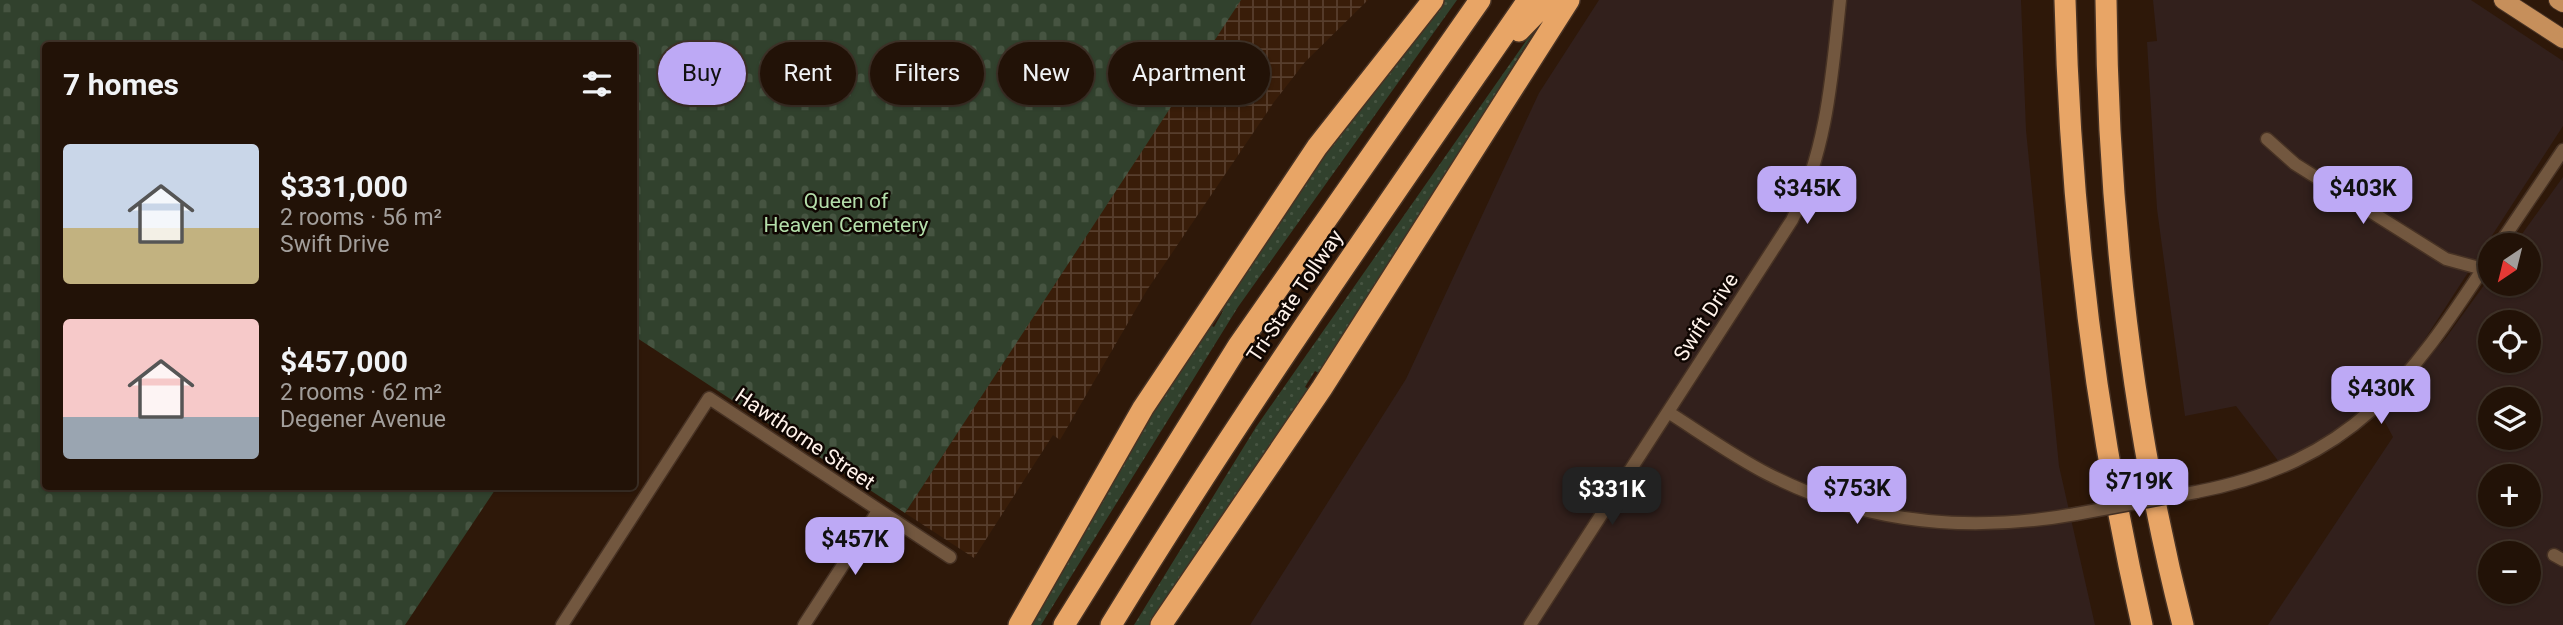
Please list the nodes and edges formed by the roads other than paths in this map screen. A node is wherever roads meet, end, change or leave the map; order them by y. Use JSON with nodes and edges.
{"nodes":[{"id":1,"x":1433,"y":0,"type":"edge"},
{"id":2,"x":1480,"y":0,"type":"edge"},
{"id":3,"x":1528,"y":0,"type":"edge"},
{"id":4,"x":1549,"y":0,"type":"edge"},
{"id":5,"x":1569,"y":0,"type":"edge"},
{"id":6,"x":1840,"y":0,"type":"edge"},
{"id":7,"x":2065,"y":0,"type":"edge"},
{"id":8,"x":2106,"y":0,"type":"edge"},
{"id":9,"x":2503,"y":0,"type":"edge"},
{"id":10,"x":2558,"y":0,"type":"edge"},
{"id":11,"x":2563,"y":3,"type":"edge"},
{"id":12,"x":2563,"y":39,"type":"edge"},
{"id":13,"x":1482,"y":67,"type":"junction"},
{"id":14,"x":2267,"y":139,"type":"dead end"},
{"id":15,"x":2563,"y":150,"type":"edge"},
{"id":16,"x":2507,"y":233,"type":"edge"},
{"id":17,"x":2478,"y":263,"type":"edge"},
{"id":18,"x":2478,"y":276,"type":"edge"},
{"id":19,"x":1668,"y":412,"type":"junction"},
{"id":20,"x":878,"y":512,"type":"junction"},
{"id":21,"x":950,"y":557,"type":"dead end"},
{"id":22,"x":562,"y":625,"type":"edge"},
{"id":23,"x":804,"y":625,"type":"edge"},
{"id":24,"x":1018,"y":625,"type":"edge"},
{"id":25,"x":1064,"y":625,"type":"edge"},
{"id":26,"x":1111,"y":625,"type":"edge"},
{"id":27,"x":1161,"y":625,"type":"edge"},
{"id":28,"x":1530,"y":625,"type":"edge"},
{"id":29,"x":2142,"y":625,"type":"edge"},
{"id":30,"x":2183,"y":625,"type":"edge"}],
"edges":[{"from":1,"to":24,"type":"highway"},
{"from":2,"to":25,"type":"highway","name":"Tri-State Tollway"},
{"from":3,"to":13,"type":"highway","name":"Tri-State Tollway"},
{"from":4,"to":13,"type":"highway"},
{"from":5,"to":27,"type":"highway"},
{"from":6,"to":19,"type":"street","name":"Swift Drive"},
{"from":7,"to":29,"type":"highway"},
{"from":8,"to":30,"type":"highway"},
{"from":9,"to":12,"type":"main road"},
{"from":10,"to":11,"type":"main road"},
{"from":13,"to":26,"type":"highway","name":"Tri-State Tollway"},
{"from":14,"to":17,"type":"street"},
{"from":15,"to":16,"type":"street"},
{"from":18,"to":19,"type":"street","bridge":true},
{"from":19,"to":28,"type":"street","name":"Swift Drive"},
{"from":20,"to":21,"type":"street","name":"Hawthorne Street"},
{"from":20,"to":22,"type":"street","name":"Hawthorne Street"},
{"from":20,"to":23,"type":"street"}]}
